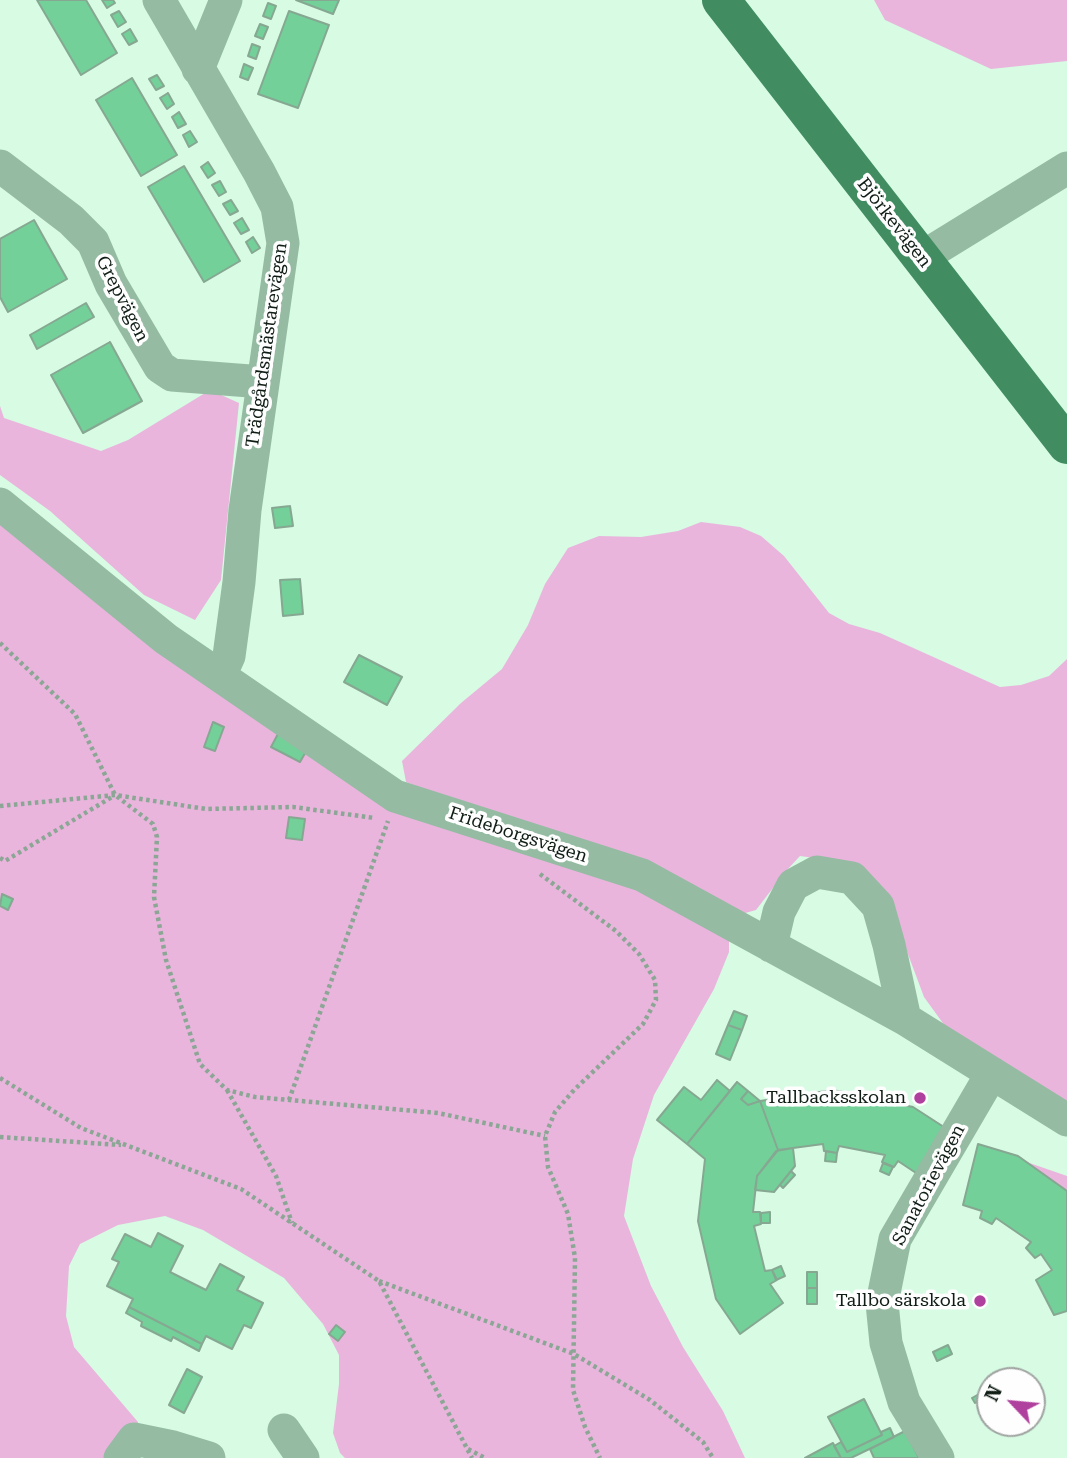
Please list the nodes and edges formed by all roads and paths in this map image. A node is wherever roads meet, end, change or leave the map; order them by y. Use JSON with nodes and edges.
{"nodes":[{"id":1,"x":159,"y":0,"type":"edge"},
{"id":2,"x":226,"y":0,"type":"edge"},
{"id":3,"x":722,"y":0,"type":"edge"},
{"id":4,"x":198,"y":69,"type":"junction"},
{"id":5,"x":0,"y":166,"type":"edge"},
{"id":6,"x":1067,"y":168,"type":"edge"},
{"id":7,"x":921,"y":258,"type":"junction"},
{"id":8,"x":263,"y":382,"type":"junction"},
{"id":9,"x":1067,"y":445,"type":"edge"},
{"id":10,"x":0,"y":504,"type":"edge"},
{"id":11,"x":0,"y":643,"type":"edge"},
{"id":12,"x":220,"y":676,"type":"junction"},
{"id":13,"x":115,"y":795,"type":"junction"},
{"id":14,"x":0,"y":806,"type":"edge"},
{"id":15,"x":388,"y":820,"type":"junction"},
{"id":16,"x":401,"y":824,"type":"dead end"},
{"id":17,"x":0,"y":858,"type":"edge"},
{"id":18,"x":533,"y":869,"type":"dead end"},
{"id":19,"x":771,"y":946,"type":"junction"},
{"id":20,"x":905,"y":1019,"type":"junction"},
{"id":21,"x":992,"y":1073,"type":"junction"},
{"id":22,"x":0,"y":1078,"type":"edge"},
{"id":23,"x":227,"y":1090,"type":"junction"},
{"id":24,"x":289,"y":1100,"type":"junction"},
{"id":25,"x":1067,"y":1120,"type":"edge"},
{"id":26,"x":545,"y":1136,"type":"junction"},
{"id":27,"x":0,"y":1137,"type":"edge"},
{"id":28,"x":128,"y":1146,"type":"junction"},
{"id":29,"x":292,"y":1223,"type":"junction"},
{"id":30,"x":379,"y":1280,"type":"junction"},
{"id":31,"x":574,"y":1354,"type":"junction"},
{"id":32,"x":284,"y":1430,"type":"dead end"},
{"id":33,"x":468,"y":1449,"type":"junction"},
{"id":34,"x":120,"y":1458,"type":"edge"},
{"id":35,"x":209,"y":1458,"type":"edge"},
{"id":36,"x":303,"y":1458,"type":"edge"},
{"id":37,"x":472,"y":1458,"type":"edge"},
{"id":38,"x":485,"y":1458,"type":"edge"},
{"id":39,"x":600,"y":1458,"type":"edge"},
{"id":40,"x":713,"y":1458,"type":"edge"},
{"id":41,"x":938,"y":1458,"type":"edge"}],
"edges":[{"from":1,"to":4,"type":"street","name":"Trädgårdsmästarevägen"},
{"from":2,"to":4,"type":"street"},
{"from":3,"to":7,"type":"main road","name":"Björkevägen"},
{"from":4,"to":8,"type":"street","name":"Trädgårdsmästarevägen"},
{"from":5,"to":8,"type":"street","name":"Grepvägen"},
{"from":6,"to":7,"type":"street"},
{"from":7,"to":9,"type":"main road","name":"Björkevägen"},
{"from":8,"to":12,"type":"street","name":"Trädgårdsmästarevägen"},
{"from":10,"to":12,"type":"street","name":"Frideborgsvägen"},
{"from":11,"to":13,"type":"path"},
{"from":12,"to":19,"type":"street","name":"Frideborgsvägen"},
{"from":13,"to":14,"type":"path"},
{"from":13,"to":15,"type":"path"},
{"from":13,"to":17,"type":"path"},
{"from":13,"to":23,"type":"path"},
{"from":15,"to":16,"type":"path"},
{"from":15,"to":24,"type":"path"},
{"from":18,"to":26,"type":"path"},
{"from":19,"to":20,"type":"street","name":"Frideborgsvägen"},
{"from":19,"to":20,"type":"street"},
{"from":20,"to":21,"type":"street","name":"Frideborgsvägen"},
{"from":21,"to":25,"type":"street","name":"Frideborgsvägen"},
{"from":21,"to":41,"type":"street","name":"Sanatorievägen"},
{"from":22,"to":28,"type":"path"},
{"from":23,"to":24,"type":"path"},
{"from":23,"to":29,"type":"path"},
{"from":24,"to":26,"type":"path"},
{"from":26,"to":31,"type":"path"},
{"from":27,"to":28,"type":"path"},
{"from":28,"to":29,"type":"path"},
{"from":29,"to":30,"type":"path"},
{"from":30,"to":31,"type":"path"},
{"from":30,"to":33,"type":"path"},
{"from":31,"to":39,"type":"path"},
{"from":31,"to":40,"type":"path"},
{"from":32,"to":36,"type":"street"},
{"from":33,"to":37,"type":"path"},
{"from":33,"to":38,"type":"path"},
{"from":34,"to":35,"type":"street"}]}
